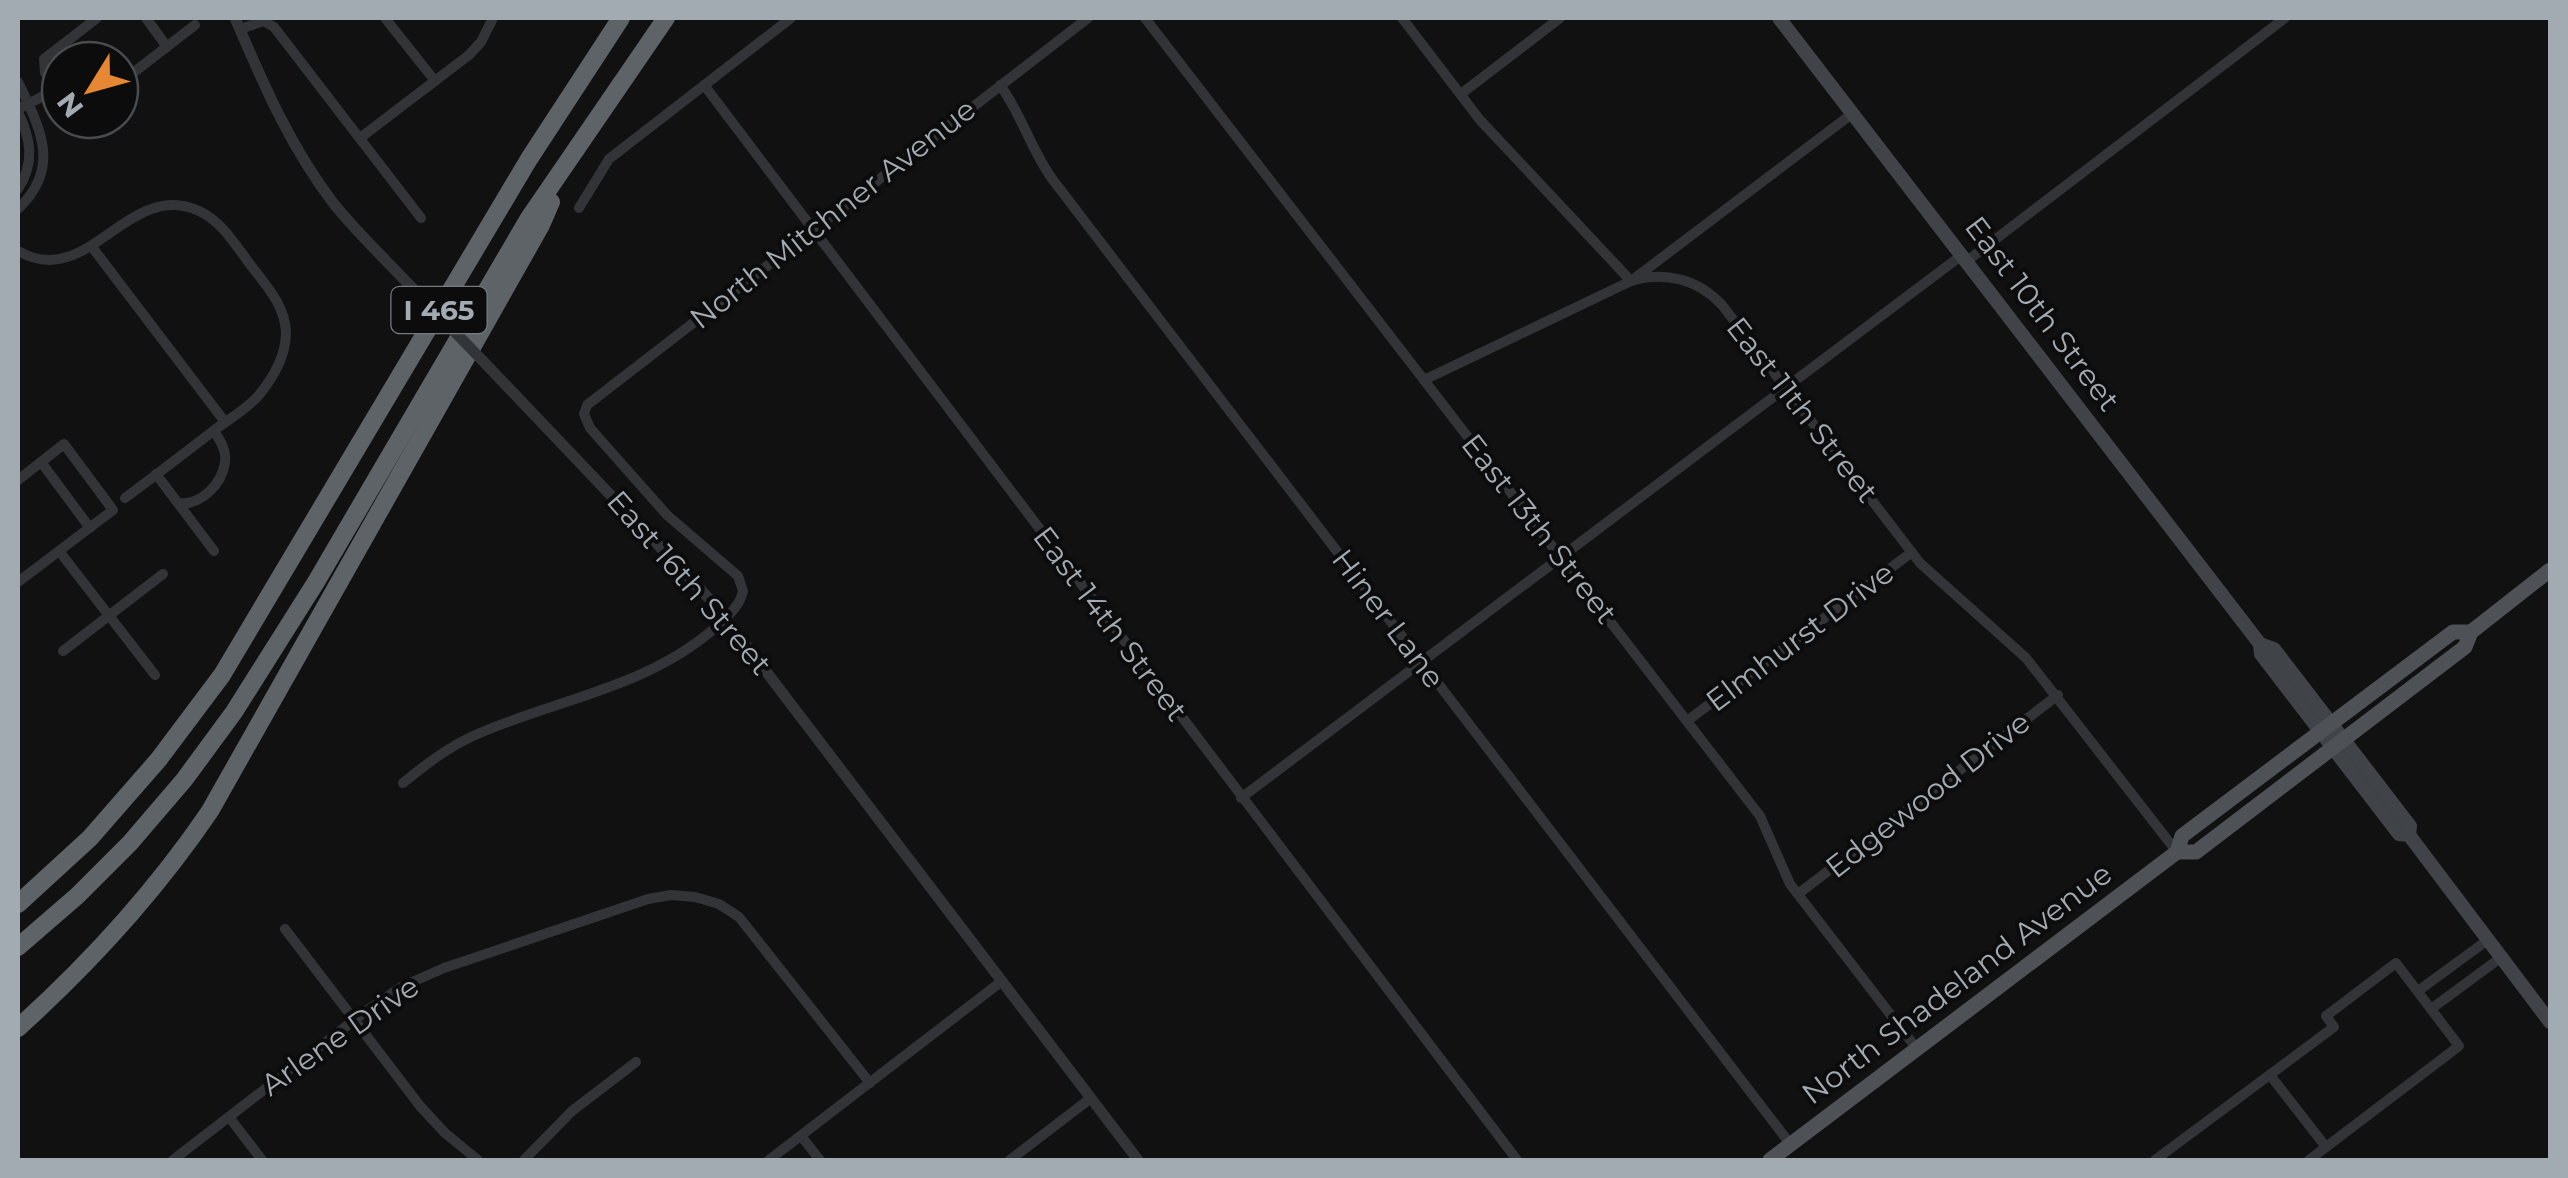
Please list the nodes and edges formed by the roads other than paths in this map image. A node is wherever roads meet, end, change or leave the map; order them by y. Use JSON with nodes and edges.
{"nodes":[{"id":1,"x":98,"y":18,"type":"edge"},
{"id":2,"x":146,"y":18,"type":"edge"},
{"id":3,"x":385,"y":18,"type":"edge"},
{"id":4,"x":493,"y":18,"type":"edge"},
{"id":5,"x":621,"y":18,"type":"edge"},
{"id":6,"x":666,"y":18,"type":"edge"},
{"id":7,"x":792,"y":18,"type":"edge"},
{"id":8,"x":1088,"y":18,"type":"edge"},
{"id":9,"x":1144,"y":18,"type":"edge"},
{"id":10,"x":1402,"y":18,"type":"edge"},
{"id":11,"x":1560,"y":18,"type":"edge"},
{"id":12,"x":1780,"y":18,"type":"edge"},
{"id":13,"x":2285,"y":18,"type":"edge"},
{"id":14,"x":238,"y":23,"type":"edge"},
{"id":15,"x":195,"y":24,"type":"dead end"},
{"id":16,"x":69,"y":40,"type":"edge"},
{"id":17,"x":168,"y":47,"type":"junction"},
{"id":18,"x":140,"y":68,"type":"edge"},
{"id":19,"x":434,"y":81,"type":"junction"},
{"id":20,"x":18,"y":82,"type":"edge"},
{"id":21,"x":704,"y":85,"type":"junction"},
{"id":22,"x":1000,"y":86,"type":"junction"},
{"id":23,"x":1461,"y":94,"type":"junction"},
{"id":24,"x":21,"y":108,"type":"edge"},
{"id":25,"x":1853,"y":113,"type":"junction"},
{"id":26,"x":360,"y":138,"type":"junction"},
{"id":27,"x":565,"y":168,"type":"junction"},
{"id":28,"x":18,"y":190,"type":"edge"},
{"id":29,"x":18,"y":208,"type":"edge"},
{"id":30,"x":579,"y":208,"type":"dead end"},
{"id":31,"x":420,"y":218,"type":"dead end"},
{"id":32,"x":812,"y":229,"type":"junction"},
{"id":33,"x":92,"y":246,"type":"junction"},
{"id":34,"x":18,"y":250,"type":"edge"},
{"id":35,"x":1964,"y":258,"type":"junction"},
{"id":36,"x":1631,"y":281,"type":"junction"},
{"id":37,"x":1424,"y":380,"type":"junction"},
{"id":38,"x":1786,"y":388,"type":"junction"},
{"id":39,"x":225,"y":422,"type":"junction"},
{"id":40,"x":214,"y":431,"type":"junction"},
{"id":41,"x":40,"y":462,"type":"junction"},
{"id":42,"x":156,"y":474,"type":"junction"},
{"id":43,"x":18,"y":480,"type":"edge"},
{"id":44,"x":125,"y":498,"type":"dead end"},
{"id":45,"x":178,"y":503,"type":"junction"},
{"id":46,"x":90,"y":528,"type":"junction"},
{"id":47,"x":59,"y":551,"type":"junction"},
{"id":48,"x":214,"y":551,"type":"dead end"},
{"id":49,"x":1912,"y":552,"type":"junction"},
{"id":50,"x":1561,"y":559,"type":"junction"},
{"id":51,"x":2550,"y":570,"type":"edge"},
{"id":52,"x":163,"y":574,"type":"dead end"},
{"id":53,"x":18,"y":582,"type":"edge"},
{"id":54,"x":109,"y":616,"type":"junction"},
{"id":55,"x":726,"y":618,"type":"junction"},
{"id":56,"x":2471,"y":632,"type":"junction"},
{"id":57,"x":63,"y":650,"type":"dead end"},
{"id":58,"x":1422,"y":664,"type":"junction"},
{"id":59,"x":154,"y":675,"type":"dead end"},
{"id":60,"x":2058,"y":695,"type":"junction"},
{"id":61,"x":1688,"y":722,"type":"junction"},
{"id":62,"x":2326,"y":728,"type":"junction"},
{"id":63,"x":2339,"y":745,"type":"junction"},
{"id":64,"x":403,"y":783,"type":"dead end"},
{"id":65,"x":1241,"y":798,"type":"junction"},
{"id":66,"x":121,"y":802,"type":"junction"},
{"id":67,"x":2177,"y":852,"type":"junction"},
{"id":68,"x":18,"y":889,"type":"edge"},
{"id":69,"x":1798,"y":894,"type":"junction"},
{"id":70,"x":18,"y":904,"type":"edge"},
{"id":71,"x":285,"y":929,"type":"dead end"},
{"id":72,"x":2489,"y":939,"type":"junction"},
{"id":73,"x":18,"y":948,"type":"edge"},
{"id":74,"x":2502,"y":956,"type":"junction"},
{"id":75,"x":1002,"y":981,"type":"junction"},
{"id":76,"x":2418,"y":991,"type":"junction"},
{"id":77,"x":2431,"y":1009,"type":"junction"},
{"id":78,"x":354,"y":1020,"type":"junction"},
{"id":79,"x":2550,"y":1022,"type":"edge"},
{"id":80,"x":18,"y":1028,"type":"edge"},
{"id":81,"x":1917,"y":1049,"type":"junction"},
{"id":82,"x":636,"y":1062,"type":"dead end"},
{"id":83,"x":2270,"y":1075,"type":"junction"},
{"id":84,"x":870,"y":1083,"type":"junction"},
{"id":85,"x":1091,"y":1098,"type":"junction"},
{"id":86,"x":229,"y":1117,"type":"junction"},
{"id":87,"x":801,"y":1136,"type":"junction"},
{"id":88,"x":1791,"y":1145,"type":"junction"},
{"id":89,"x":2326,"y":1148,"type":"junction"},
{"id":90,"x":173,"y":1160,"type":"edge"},
{"id":91,"x":262,"y":1160,"type":"edge"},
{"id":92,"x":478,"y":1160,"type":"edge"},
{"id":93,"x":524,"y":1160,"type":"edge"},
{"id":94,"x":769,"y":1160,"type":"edge"},
{"id":95,"x":820,"y":1160,"type":"edge"},
{"id":96,"x":1010,"y":1160,"type":"edge"},
{"id":97,"x":1138,"y":1160,"type":"edge"},
{"id":98,"x":1517,"y":1160,"type":"edge"},
{"id":99,"x":1770,"y":1160,"type":"edge"},
{"id":100,"x":2156,"y":1160,"type":"edge"},
{"id":101,"x":2309,"y":1160,"type":"edge"}],
"edges":[{"from":1,"to":16,"type":"street"},
{"from":2,"to":17,"type":"street"},
{"from":3,"to":19,"type":"street"},
{"from":4,"to":19,"type":"street"},
{"from":5,"to":66,"type":"highway","number":"I 465"},
{"from":6,"to":27,"type":"highway","number":"I 465"},
{"from":7,"to":21,"type":"street"},
{"from":8,"to":22,"type":"street","name":"North Mitchner Avenue"},
{"from":9,"to":37,"type":"street","name":"East 13th Street"},
{"from":10,"to":23,"type":"street"},
{"from":11,"to":23,"type":"street"},
{"from":12,"to":25,"type":"main road","name":"East 10th Street"},
{"from":13,"to":35,"type":"street"},
{"from":14,"to":26,"type":"street"},
{"from":14,"to":55,"type":"street","name":"East 16th Street","bridge":true},
{"from":15,"to":17,"type":"street"},
{"from":17,"to":18,"type":"street"},
{"from":19,"to":26,"type":"street"},
{"from":20,"to":24,"type":"street"},
{"from":21,"to":30,"type":"street"},
{"from":21,"to":32,"type":"street","name":"East 14th Street"},
{"from":22,"to":32,"type":"street","name":"North Mitchner Avenue"},
{"from":22,"to":58,"type":"street","name":"Hiner Lane"},
{"from":23,"to":36,"type":"street"},
{"from":24,"to":28,"type":"street"},
{"from":24,"to":29,"type":"street"},
{"from":25,"to":35,"type":"main road","name":"East 10th Street"},
{"from":25,"to":36,"type":"street"},
{"from":26,"to":31,"type":"street"},
{"from":27,"to":73,"type":"highway","number":"I 465"},
{"from":27,"to":80,"type":"highway"},
{"from":32,"to":55,"type":"street","name":"North Mitchner Avenue"},
{"from":32,"to":65,"type":"street","name":"East 14th Street"},
{"from":33,"to":34,"type":"street"},
{"from":33,"to":39,"type":"street"},
{"from":33,"to":39,"type":"street"},
{"from":35,"to":38,"type":"street"},
{"from":35,"to":62,"type":"main road","name":"East 10th Street"},
{"from":36,"to":37,"type":"street"},
{"from":36,"to":38,"type":"street","name":"East 11th Street"},
{"from":37,"to":50,"type":"street","name":"East 13th Street"},
{"from":38,"to":49,"type":"street","name":"East 11th Street"},
{"from":38,"to":50,"type":"street"},
{"from":39,"to":40,"type":"street"},
{"from":40,"to":42,"type":"street"},
{"from":40,"to":45,"type":"street"},
{"from":41,"to":43,"type":"street"},
{"from":41,"to":46,"type":"street"},
{"from":41,"to":46,"type":"street"},
{"from":42,"to":44,"type":"street"},
{"from":42,"to":45,"type":"street"},
{"from":45,"to":48,"type":"street"},
{"from":46,"to":47,"type":"street"},
{"from":47,"to":53,"type":"street"},
{"from":47,"to":54,"type":"street"},
{"from":49,"to":60,"type":"street","name":"East 11th Street"},
{"from":49,"to":61,"type":"street","name":"Elmhurst Drive"},
{"from":50,"to":58,"type":"street"},
{"from":50,"to":61,"type":"street","name":"East 13th Street"},
{"from":51,"to":56,"type":"main road","name":"North Shadeland Avenue"},
{"from":52,"to":54,"type":"street"},
{"from":54,"to":57,"type":"street"},
{"from":54,"to":59,"type":"street"},
{"from":55,"to":64,"type":"street"},
{"from":55,"to":75,"type":"street","name":"East 16th Street"},
{"from":56,"to":62,"type":"main road","name":"North Shadeland Avenue"},
{"from":56,"to":63,"type":"main road","name":"North Shadeland Avenue"},
{"from":58,"to":65,"type":"street"},
{"from":58,"to":88,"type":"street","name":"Hiner Lane"},
{"from":60,"to":67,"type":"street","name":"East 11th Street"},
{"from":60,"to":69,"type":"street","name":"Edgewood Drive"},
{"from":61,"to":69,"type":"street","name":"East 13th Street"},
{"from":62,"to":63,"type":"main road","name":"East 10th Street"},
{"from":62,"to":67,"type":"main road","name":"North Shadeland Avenue"},
{"from":63,"to":67,"type":"main road","name":"North Shadeland Avenue"},
{"from":63,"to":72,"type":"main road","name":"East 10th Street"},
{"from":65,"to":98,"type":"street","name":"East 14th Street"},
{"from":66,"to":68,"type":"highway"},
{"from":66,"to":70,"type":"highway","number":"I 465"},
{"from":67,"to":81,"type":"main road","name":"North Shadeland Avenue"},
{"from":69,"to":81,"type":"street","name":"East 13th Street"},
{"from":71,"to":78,"type":"street"},
{"from":72,"to":74,"type":"main road","name":"East 10th Street"},
{"from":72,"to":76,"type":"street"},
{"from":74,"to":77,"type":"street"},
{"from":74,"to":79,"type":"main road","name":"East 10th Street"},
{"from":75,"to":84,"type":"street"},
{"from":75,"to":85,"type":"street","name":"East 16th Street"},
{"from":76,"to":77,"type":"street"},
{"from":76,"to":83,"type":"street"},
{"from":77,"to":89,"type":"street"},
{"from":78,"to":84,"type":"street","name":"Arlene Drive"},
{"from":78,"to":86,"type":"street","name":"Arlene Drive"},
{"from":78,"to":92,"type":"street"},
{"from":81,"to":88,"type":"main road","name":"North Shadeland Avenue"},
{"from":82,"to":93,"type":"street"},
{"from":83,"to":89,"type":"street"},
{"from":83,"to":100,"type":"street"},
{"from":84,"to":87,"type":"street"},
{"from":85,"to":96,"type":"street"},
{"from":85,"to":97,"type":"street","name":"East 16th Street"},
{"from":86,"to":90,"type":"street","name":"Arlene Drive"},
{"from":86,"to":91,"type":"street"},
{"from":87,"to":94,"type":"street"},
{"from":87,"to":95,"type":"street"},
{"from":88,"to":99,"type":"main road","name":"North Shadeland Avenue"},
{"from":89,"to":101,"type":"street"}]}
